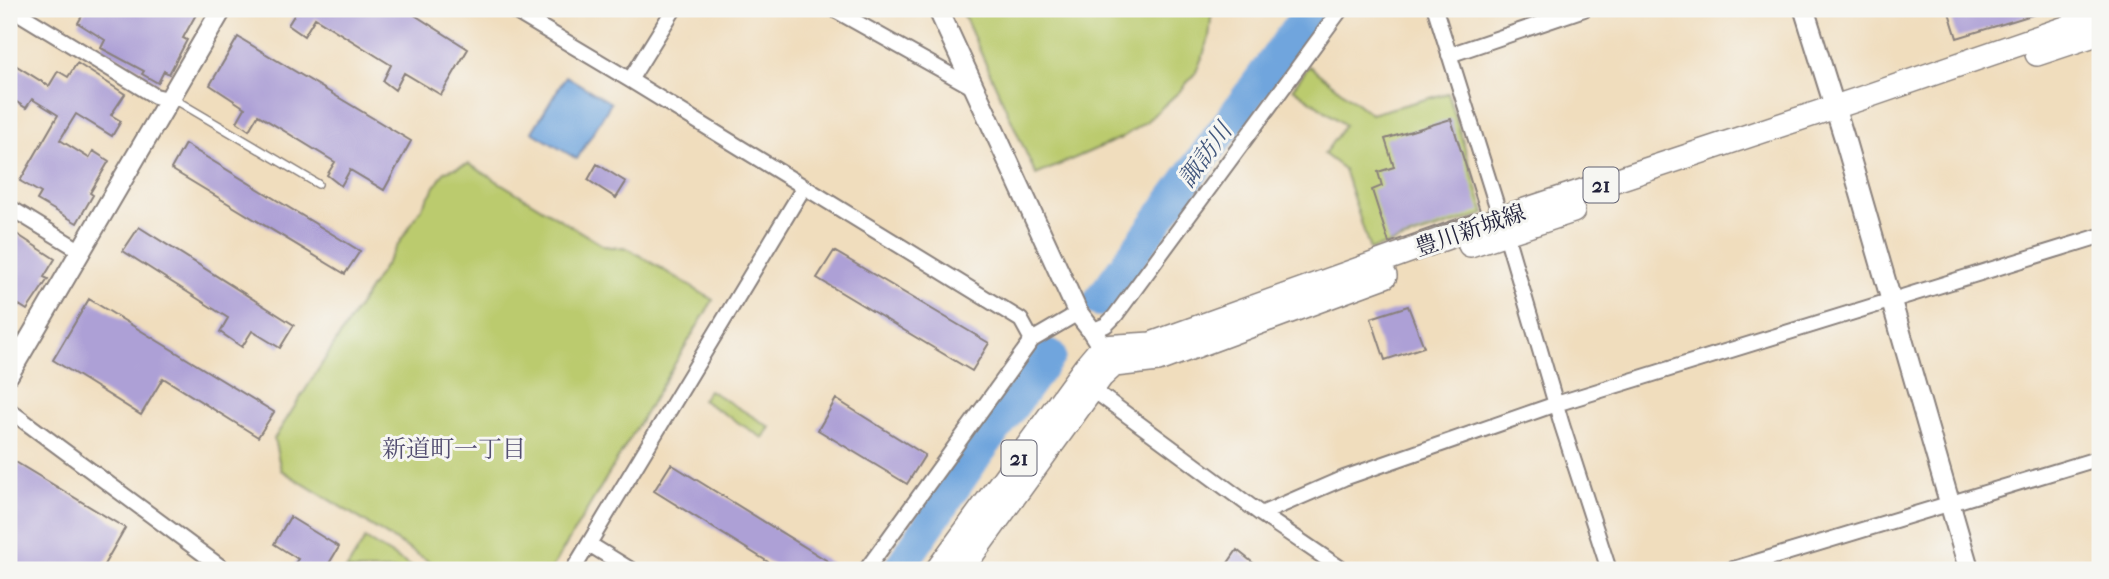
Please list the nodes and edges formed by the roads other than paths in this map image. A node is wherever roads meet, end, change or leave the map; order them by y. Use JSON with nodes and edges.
{"nodes":[{"id":1,"x":12,"y":9,"type":"edge"},
{"id":2,"x":222,"y":9,"type":"edge"},
{"id":3,"x":511,"y":9,"type":"edge"},
{"id":4,"x":674,"y":9,"type":"edge"},
{"id":5,"x":832,"y":9,"type":"edge"},
{"id":6,"x":938,"y":9,"type":"edge"},
{"id":7,"x":1341,"y":9,"type":"edge"},
{"id":8,"x":1435,"y":9,"type":"edge"},
{"id":9,"x":1584,"y":9,"type":"edge"},
{"id":10,"x":1804,"y":9,"type":"edge"},
{"id":11,"x":2100,"y":16,"type":"edge"},
{"id":12,"x":2100,"y":33,"type":"edge"},
{"id":13,"x":1448,"y":55,"type":"junction"},
{"id":14,"x":630,"y":80,"type":"junction"},
{"id":15,"x":974,"y":88,"type":"junction"},
{"id":16,"x":168,"y":99,"type":"junction"},
{"id":17,"x":1837,"y":114,"type":"junction"},
{"id":18,"x":318,"y":184,"type":"dead end"},
{"id":19,"x":804,"y":187,"type":"junction"},
{"id":20,"x":9,"y":207,"type":"edge"},
{"id":21,"x":1503,"y":226,"type":"junction"},
{"id":22,"x":2100,"y":236,"type":"edge"},
{"id":23,"x":82,"y":251,"type":"junction"},
{"id":24,"x":1891,"y":302,"type":"junction"},
{"id":25,"x":1077,"y":313,"type":"junction"},
{"id":26,"x":1032,"y":340,"type":"junction"},
{"id":27,"x":1102,"y":348,"type":"junction"},
{"id":28,"x":9,"y":374,"type":"edge"},
{"id":29,"x":1093,"y":389,"type":"junction"},
{"id":30,"x":1556,"y":404,"type":"junction"},
{"id":31,"x":9,"y":410,"type":"edge"},
{"id":32,"x":2100,"y":458,"type":"edge"},
{"id":33,"x":1950,"y":504,"type":"junction"},
{"id":34,"x":1261,"y":514,"type":"junction"},
{"id":35,"x":589,"y":544,"type":"junction"},
{"id":36,"x":225,"y":570,"type":"edge"},
{"id":37,"x":573,"y":570,"type":"edge"},
{"id":38,"x":631,"y":570,"type":"edge"},
{"id":39,"x":866,"y":570,"type":"edge"},
{"id":40,"x":937,"y":570,"type":"edge"},
{"id":41,"x":961,"y":570,"type":"edge"},
{"id":42,"x":1343,"y":570,"type":"edge"},
{"id":43,"x":1609,"y":570,"type":"edge"},
{"id":44,"x":1730,"y":570,"type":"edge"},
{"id":45,"x":1969,"y":570,"type":"edge"}],
"edges":[{"from":1,"to":16,"type":"street"},
{"from":2,"to":16,"type":"street"},
{"from":3,"to":14,"type":"street"},
{"from":4,"to":14,"type":"street"},
{"from":5,"to":15,"type":"street"},
{"from":6,"to":15,"type":"street"},
{"from":7,"to":27,"type":"street"},
{"from":8,"to":13,"type":"street"},
{"from":9,"to":13,"type":"street"},
{"from":10,"to":17,"type":"street"},
{"from":11,"to":17,"type":"main road","name":"豊川新城線","number":"21"},
{"from":12,"to":17,"type":"main road","name":"豊川新城線","number":"21"},
{"from":13,"to":21,"type":"street"},
{"from":14,"to":19,"type":"street"},
{"from":15,"to":25,"type":"street"},
{"from":16,"to":18,"type":"lane"},
{"from":16,"to":23,"type":"street"},
{"from":17,"to":21,"type":"main road","name":"豊川新城線","number":"21"},
{"from":17,"to":24,"type":"street"},
{"from":19,"to":26,"type":"street"},
{"from":19,"to":35,"type":"street"},
{"from":20,"to":23,"type":"street"},
{"from":21,"to":27,"type":"main road","name":"豊川新城線","number":"21"},
{"from":21,"to":30,"type":"street"},
{"from":22,"to":24,"type":"street"},
{"from":23,"to":28,"type":"street"},
{"from":24,"to":30,"type":"street"},
{"from":24,"to":33,"type":"street"},
{"from":25,"to":26,"type":"street"},
{"from":25,"to":27,"type":"street"},
{"from":26,"to":39,"type":"street"},
{"from":27,"to":29,"type":"main road","number":"21"},
{"from":27,"to":40,"type":"main road","number":"21"},
{"from":29,"to":34,"type":"street"},
{"from":29,"to":41,"type":"main road","number":"21"},
{"from":30,"to":34,"type":"street"},
{"from":30,"to":43,"type":"street"},
{"from":31,"to":36,"type":"street"},
{"from":32,"to":33,"type":"street"},
{"from":33,"to":44,"type":"street"},
{"from":33,"to":45,"type":"street"},
{"from":34,"to":42,"type":"street"},
{"from":35,"to":37,"type":"street"},
{"from":35,"to":38,"type":"street"}]}
